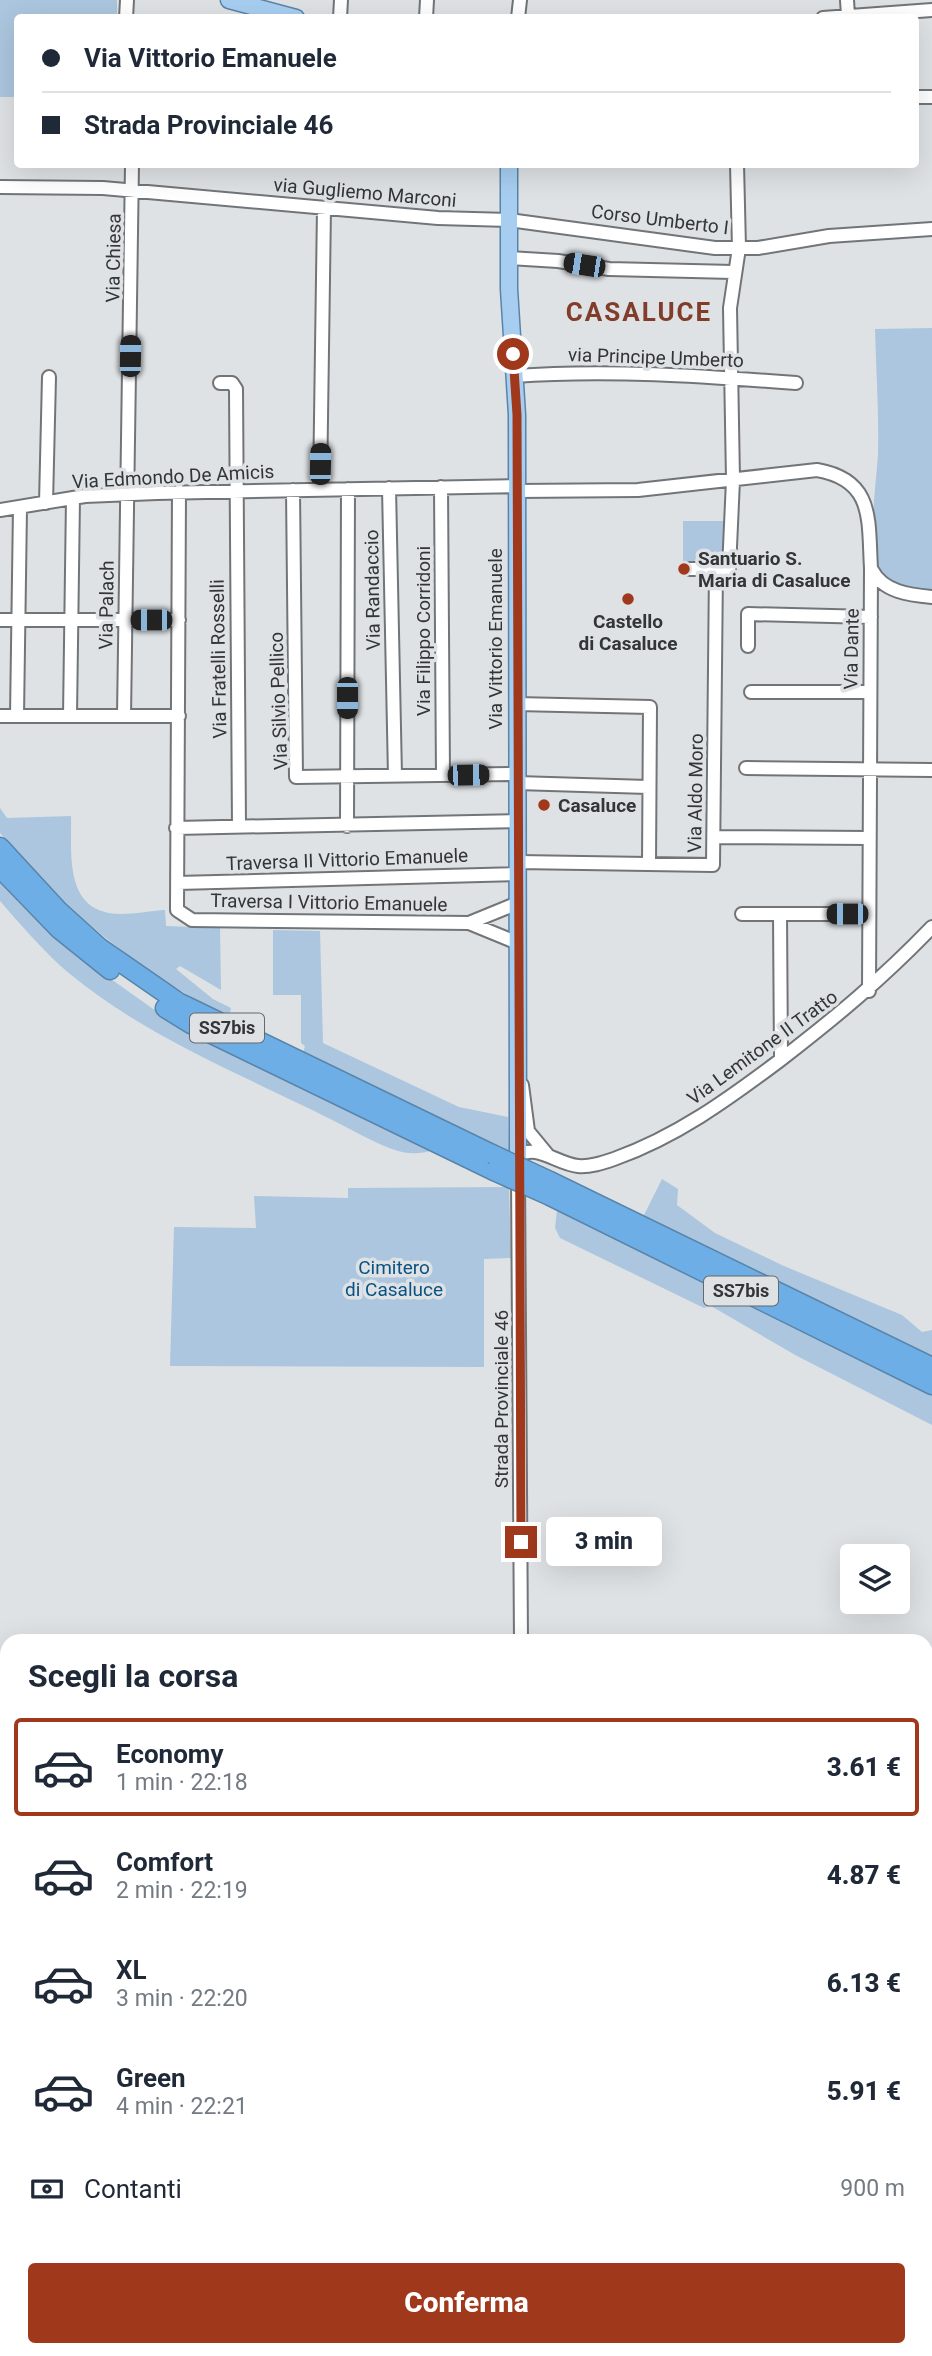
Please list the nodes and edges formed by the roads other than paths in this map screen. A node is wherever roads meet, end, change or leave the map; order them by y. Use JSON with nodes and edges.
{"nodes":[{"id":1,"x":229,"y":0,"type":"edge"},
{"id":2,"x":250,"y":3,"type":"edge"},
{"id":3,"x":932,"y":10,"type":"edge"},
{"id":4,"x":284,"y":14,"type":"edge"},
{"id":5,"x":876,"y":14,"type":"edge"},
{"id":6,"x":132,"y":168,"type":"edge"},
{"id":7,"x":509,"y":168,"type":"edge"},
{"id":8,"x":737,"y":168,"type":"edge"},
{"id":9,"x":0,"y":187,"type":"edge"},
{"id":10,"x":134,"y":190,"type":"junction"},
{"id":11,"x":324,"y":208,"type":"junction"},
{"id":12,"x":509,"y":220,"type":"junction"},
{"id":13,"x":932,"y":229,"type":"edge"},
{"id":14,"x":739,"y":248,"type":"junction"},
{"id":15,"x":509,"y":258,"type":"junction"},
{"id":16,"x":733,"y":272,"type":"junction"},
{"id":17,"x":514,"y":376,"type":"junction"},
{"id":18,"x":49,"y":377,"type":"dead end"},
{"id":19,"x":731,"y":378,"type":"junction"},
{"id":20,"x":220,"y":383,"type":"dead end"},
{"id":21,"x":796,"y":383,"type":"dead end"},
{"id":22,"x":733,"y":480,"type":"junction"},
{"id":23,"x":441,"y":487,"type":"junction"},
{"id":24,"x":389,"y":488,"type":"junction"},
{"id":25,"x":320,"y":489,"type":"junction"},
{"id":26,"x":348,"y":489,"type":"junction"},
{"id":27,"x":517,"y":489,"type":"junction"},
{"id":28,"x":293,"y":490,"type":"junction"},
{"id":29,"x":236,"y":491,"type":"junction"},
{"id":30,"x":179,"y":492,"type":"junction"},
{"id":31,"x":128,"y":494,"type":"junction"},
{"id":32,"x":73,"y":498,"type":"junction"},
{"id":33,"x":46,"y":503,"type":"junction"},
{"id":34,"x":20,"y":508,"type":"junction"},
{"id":35,"x":0,"y":510,"type":"edge"},
{"id":36,"x":871,"y":568,"type":"junction"},
{"id":37,"x":690,"y":569,"type":"dead end"},
{"id":38,"x":716,"y":569,"type":"junction"},
{"id":39,"x":932,"y":597,"type":"edge"},
{"id":40,"x":871,"y":617,"type":"junction"},
{"id":41,"x":0,"y":620,"type":"edge"},
{"id":42,"x":18,"y":620,"type":"junction"},
{"id":43,"x":72,"y":620,"type":"junction"},
{"id":44,"x":124,"y":620,"type":"junction"},
{"id":45,"x":179,"y":620,"type":"junction"},
{"id":46,"x":748,"y":646,"type":"dead end"},
{"id":47,"x":751,"y":692,"type":"dead end"},
{"id":48,"x":869,"y":692,"type":"junction"},
{"id":49,"x":516,"y":704,"type":"junction"},
{"id":50,"x":0,"y":716,"type":"edge"},
{"id":51,"x":17,"y":716,"type":"junction"},
{"id":52,"x":71,"y":716,"type":"junction"},
{"id":53,"x":124,"y":716,"type":"junction"},
{"id":54,"x":178,"y":716,"type":"junction"},
{"id":55,"x":746,"y":768,"type":"dead end"},
{"id":56,"x":869,"y":769,"type":"junction"},
{"id":57,"x":932,"y":770,"type":"edge"},
{"id":58,"x":443,"y":775,"type":"junction"},
{"id":59,"x":346,"y":776,"type":"junction"},
{"id":60,"x":395,"y":776,"type":"junction"},
{"id":61,"x":517,"y":779,"type":"junction"},
{"id":62,"x":648,"y":786,"type":"junction"},
{"id":63,"x":517,"y":821,"type":"junction"},
{"id":64,"x":347,"y":826,"type":"junction"},
{"id":65,"x":239,"y":827,"type":"junction"},
{"id":66,"x":176,"y":828,"type":"junction"},
{"id":67,"x":714,"y":837,"type":"junction"},
{"id":68,"x":868,"y":838,"type":"junction"},
{"id":69,"x":0,"y":846,"type":"edge"},
{"id":70,"x":649,"y":864,"type":"junction"},
{"id":71,"x":0,"y":868,"type":"edge"},
{"id":72,"x":518,"y":868,"type":"junction"},
{"id":73,"x":177,"y":883,"type":"junction"},
{"id":74,"x":518,"y":903,"type":"junction"},
{"id":75,"x":742,"y":914,"type":"dead end"},
{"id":76,"x":780,"y":914,"type":"junction"},
{"id":77,"x":869,"y":914,"type":"junction"},
{"id":78,"x":469,"y":923,"type":"junction"},
{"id":79,"x":932,"y":927,"type":"edge"},
{"id":80,"x":518,"y":943,"type":"junction"},
{"id":81,"x":869,"y":991,"type":"junction"},
{"id":82,"x":781,"y":1059,"type":"junction"},
{"id":83,"x":518,"y":1079,"type":"junction"},
{"id":84,"x":517,"y":1156,"type":"junction"},
{"id":85,"x":552,"y":1159,"type":"junction"},
{"id":86,"x":493,"y":1162,"type":"junction"},
{"id":87,"x":551,"y":1189,"type":"junction"},
{"id":88,"x":518,"y":1193,"type":"junction"},
{"id":89,"x":932,"y":1367,"type":"edge"},
{"id":90,"x":932,"y":1385,"type":"edge"},
{"id":91,"x":520,"y":1634,"type":"edge"}],
"edges":[{"from":1,"to":2,"type":"main road"},
{"from":2,"to":4,"type":"main road"},
{"from":3,"to":5,"type":"street"},
{"from":6,"to":10,"type":"street","name":"Via Chiesa"},
{"from":7,"to":12,"type":"main road","name":"Via Vittorio Emanuele"},
{"from":8,"to":14,"type":"street"},
{"from":9,"to":10,"type":"street","name":"via Gugliemo Marconi"},
{"from":10,"to":11,"type":"street","name":"via Gugliemo Marconi"},
{"from":10,"to":31,"type":"street","name":"Via Chiesa"},
{"from":11,"to":12,"type":"street","name":"via Gugliemo Marconi"},
{"from":11,"to":25,"type":"street"},
{"from":12,"to":14,"type":"street","name":"Corso Umberto I"},
{"from":12,"to":15,"type":"main road","name":"Via Vittorio Emanuele"},
{"from":13,"to":14,"type":"street","name":"Corso Umberto I"},
{"from":14,"to":16,"type":"street"},
{"from":15,"to":16,"type":"street"},
{"from":15,"to":17,"type":"main road","name":"Via Vittorio Emanuele"},
{"from":16,"to":19,"type":"street"},
{"from":17,"to":19,"type":"street","name":"via Principe Umberto"},
{"from":17,"to":27,"type":"main road","name":"Via Vittorio Emanuele"},
{"from":18,"to":33,"type":"street"},
{"from":19,"to":21,"type":"street","name":"via Principe Umberto"},
{"from":19,"to":22,"type":"street"},
{"from":20,"to":29,"type":"street","name":"Via Fratelli Rosselli"},
{"from":22,"to":27,"type":"street","name":"Via Dante"},
{"from":22,"to":36,"type":"street","name":"Via Dante"},
{"from":22,"to":38,"type":"street"},
{"from":23,"to":24,"type":"street","name":"Via Edmondo De Amicis"},
{"from":23,"to":27,"type":"street","name":"Via Edmondo De Amicis"},
{"from":23,"to":58,"type":"street","name":"Via Filippo Corridoni"},
{"from":24,"to":26,"type":"street","name":"Via Edmondo De Amicis"},
{"from":24,"to":60,"type":"street","name":"Via Randaccio"},
{"from":25,"to":26,"type":"street","name":"Via Edmondo De Amicis"},
{"from":25,"to":28,"type":"street","name":"Via Edmondo De Amicis"},
{"from":26,"to":59,"type":"street"},
{"from":27,"to":49,"type":"main road","name":"Via Vittorio Emanuele"},
{"from":28,"to":29,"type":"street","name":"Via Edmondo De Amicis"},
{"from":28,"to":59,"type":"street","name":"Via Silvio Pellico"},
{"from":29,"to":30,"type":"street","name":"Via Edmondo De Amicis"},
{"from":29,"to":65,"type":"street","name":"Via Fratelli Rosselli"},
{"from":30,"to":31,"type":"street","name":"Via Edmondo De Amicis"},
{"from":30,"to":45,"type":"street"},
{"from":31,"to":32,"type":"street","name":"Via Edmondo De Amicis"},
{"from":31,"to":44,"type":"street","name":"Via Palach"},
{"from":32,"to":33,"type":"street","name":"Via Edmondo De Amicis"},
{"from":32,"to":43,"type":"street"},
{"from":33,"to":34,"type":"street","name":"Via Edmondo De Amicis"},
{"from":34,"to":35,"type":"street","name":"Via Edmondo De Amicis"},
{"from":34,"to":42,"type":"street"},
{"from":36,"to":39,"type":"street"},
{"from":36,"to":40,"type":"street","name":"Via Dante"},
{"from":37,"to":38,"type":"street"},
{"from":38,"to":67,"type":"street","name":"Via Aldo Moro"},
{"from":40,"to":46,"type":"street"},
{"from":40,"to":48,"type":"street","name":"Via Dante"},
{"from":41,"to":42,"type":"street"},
{"from":42,"to":43,"type":"street"},
{"from":42,"to":51,"type":"street"},
{"from":43,"to":44,"type":"street"},
{"from":43,"to":52,"type":"street"},
{"from":44,"to":45,"type":"street"},
{"from":44,"to":53,"type":"street","name":"Via Palach"},
{"from":45,"to":54,"type":"street"},
{"from":47,"to":48,"type":"street"},
{"from":48,"to":56,"type":"street","name":"Via Dante"},
{"from":49,"to":61,"type":"main road","name":"Via Vittorio Emanuele"},
{"from":49,"to":62,"type":"street"},
{"from":50,"to":51,"type":"street"},
{"from":51,"to":52,"type":"street"},
{"from":52,"to":53,"type":"street"},
{"from":53,"to":54,"type":"street"},
{"from":54,"to":66,"type":"street"},
{"from":55,"to":56,"type":"street"},
{"from":56,"to":57,"type":"street"},
{"from":56,"to":68,"type":"street","name":"Via Dante"},
{"from":58,"to":60,"type":"street","name":"Via Silvio Pellico"},
{"from":58,"to":61,"type":"street","name":"Via Silvio Pellico"},
{"from":59,"to":60,"type":"street","name":"Via Silvio Pellico"},
{"from":59,"to":64,"type":"street"},
{"from":61,"to":62,"type":"street","name":"Via Silvio Pellico"},
{"from":61,"to":63,"type":"main road","name":"Via Vittorio Emanuele"},
{"from":62,"to":70,"type":"street"},
{"from":63,"to":64,"type":"street"},
{"from":63,"to":72,"type":"main road","name":"Via Vittorio Emanuele"},
{"from":64,"to":65,"type":"street"},
{"from":65,"to":66,"type":"street"},
{"from":66,"to":73,"type":"street"},
{"from":67,"to":68,"type":"street"},
{"from":67,"to":70,"type":"street","name":"Via Aldo Moro"},
{"from":68,"to":77,"type":"street","name":"Via Dante"},
{"from":69,"to":86,"type":"highway","number":"SS7bis"},
{"from":70,"to":72,"type":"street","name":"Via Aldo Moro"},
{"from":71,"to":86,"type":"highway","number":"SS7bis"},
{"from":72,"to":73,"type":"street","name":"Traversa II Vittorio Emanuele"},
{"from":72,"to":74,"type":"main road","name":"Via Vittorio Emanuele"},
{"from":73,"to":78,"type":"street","name":"Traversa I Vittorio Emanuele"},
{"from":74,"to":78,"type":"street","name":"Traversa I Vittorio Emanuele"},
{"from":74,"to":80,"type":"main road","name":"Via Vittorio Emanuele"},
{"from":75,"to":76,"type":"street"},
{"from":76,"to":77,"type":"street"},
{"from":76,"to":82,"type":"street"},
{"from":77,"to":81,"type":"street","name":"Via Dante"},
{"from":78,"to":80,"type":"street","name":"Traversa I Vittorio Emanuele"},
{"from":79,"to":81,"type":"street","name":"Via Lemitone II Tratto"},
{"from":80,"to":83,"type":"main road","name":"Via Vittorio Emanuele"},
{"from":81,"to":82,"type":"street","name":"Via Lemitone II Tratto"},
{"from":82,"to":85,"type":"street","name":"Via Lemitone II Tratto"},
{"from":83,"to":84,"type":"main road","name":"Via Vittorio Emanuele"},
{"from":83,"to":85,"type":"street"},
{"from":84,"to":85,"type":"street","name":"Via Lemitone II Tratto"},
{"from":84,"to":88,"type":"street","name":"Strada Provinciale 46"},
{"from":85,"to":88,"type":"street"},
{"from":86,"to":87,"type":"highway","number":"SS7bis","bridge":true},
{"from":87,"to":89,"type":"highway","number":"SS7bis"},
{"from":87,"to":90,"type":"highway","number":"SS7bis"},
{"from":88,"to":91,"type":"street","name":"Strada Provinciale 46"}]}
